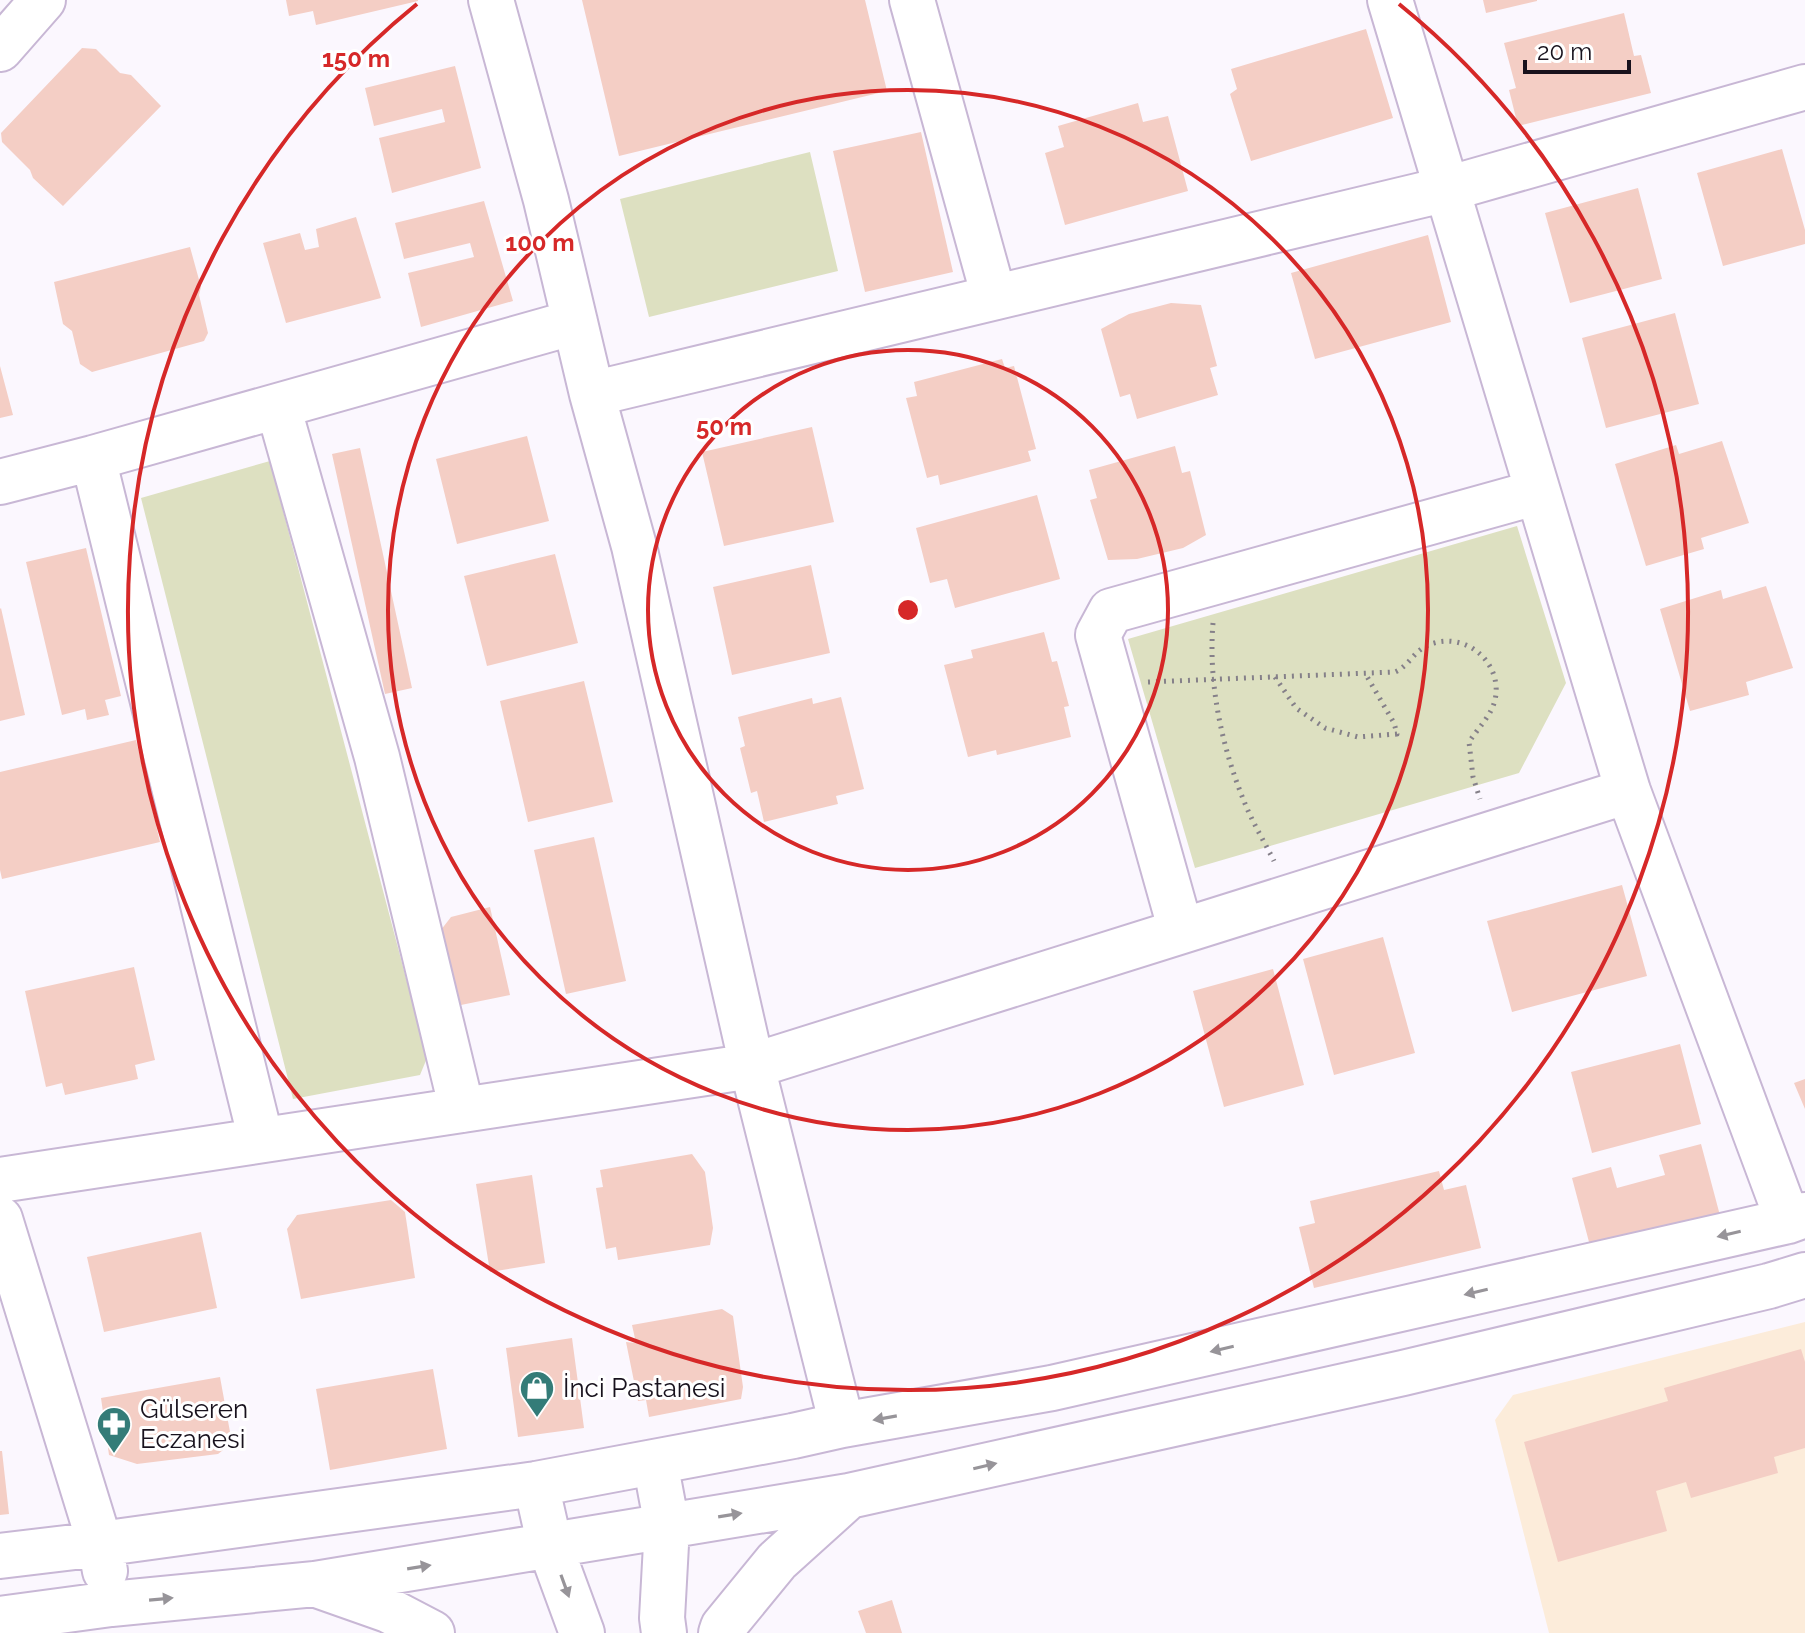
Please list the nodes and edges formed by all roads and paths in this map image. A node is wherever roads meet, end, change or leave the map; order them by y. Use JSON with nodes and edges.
{"nodes":[{"id":1,"x":43,"y":0,"type":"edge"},
{"id":2,"x":491,"y":0,"type":"edge"},
{"id":3,"x":912,"y":0,"type":"edge"},
{"id":4,"x":1390,"y":0,"type":"edge"},
{"id":5,"x":0,"y":49,"type":"edge"},
{"id":6,"x":1805,"y":87,"type":"edge"},
{"id":7,"x":1447,"y":189,"type":"junction"},
{"id":8,"x":994,"y":297,"type":"junction"},
{"id":9,"x":575,"y":322,"type":"junction"},
{"id":10,"x":592,"y":394,"type":"junction"},
{"id":11,"x":278,"y":406,"type":"junction"},
{"id":12,"x":93,"y":458,"type":"junction"},
{"id":13,"x":0,"y":482,"type":"edge"},
{"id":14,"x":1538,"y":492,"type":"junction"},
{"id":15,"x":1216,"y":582,"type":"junction"},
{"id":16,"x":1365,"y":673,"type":"junction"},
{"id":17,"x":1274,"y":676,"type":"junction"},
{"id":18,"x":1214,"y":679,"type":"junction"},
{"id":19,"x":1112,"y":683,"type":"junction"},
{"id":20,"x":1628,"y":791,"type":"junction"},
{"id":21,"x":1491,"y":834,"type":"junction"},
{"id":22,"x":1292,"y":896,"type":"junction"},
{"id":23,"x":1181,"y":931,"type":"junction"},
{"id":24,"x":752,"y":1066,"type":"junction"},
{"id":25,"x":462,"y":1110,"type":"junction"},
{"id":26,"x":261,"y":1140,"type":"junction"},
{"id":27,"x":0,"y":1180,"type":"edge"},
{"id":28,"x":1797,"y":1218,"type":"edge"},
{"id":29,"x":0,"y":1219,"type":"edge"},
{"id":30,"x":1805,"y":1275,"type":"edge"},
{"id":31,"x":842,"y":1425,"type":"junction"},
{"id":32,"x":655,"y":1462,"type":"junction"},
{"id":33,"x":536,"y":1484,"type":"junction"},
{"id":34,"x":849,"y":1496,"type":"junction"},
{"id":35,"x":667,"y":1526,"type":"junction"},
{"id":36,"x":100,"y":1544,"type":"junction"},
{"id":37,"x":550,"y":1546,"type":"junction"},
{"id":38,"x":0,"y":1556,"type":"edge"},
{"id":39,"x":315,"y":1584,"type":"junction"},
{"id":40,"x":113,"y":1618,"type":"edge"},
{"id":41,"x":0,"y":1619,"type":"edge"},
{"id":42,"x":432,"y":1633,"type":"edge"},
{"id":43,"x":582,"y":1633,"type":"edge"},
{"id":44,"x":664,"y":1633,"type":"edge"},
{"id":45,"x":721,"y":1633,"type":"edge"}],
"edges":[{"from":1,"to":5,"type":"street"},
{"from":2,"to":9,"type":"street"},
{"from":3,"to":8,"type":"street"},
{"from":4,"to":7,"type":"street"},
{"from":6,"to":7,"type":"street"},
{"from":7,"to":8,"type":"street"},
{"from":7,"to":14,"type":"street"},
{"from":8,"to":10,"type":"street"},
{"from":9,"to":10,"type":"street"},
{"from":9,"to":11,"type":"street"},
{"from":10,"to":24,"type":"street"},
{"from":11,"to":12,"type":"street"},
{"from":11,"to":25,"type":"street"},
{"from":12,"to":13,"type":"street"},
{"from":12,"to":26,"type":"street"},
{"from":14,"to":15,"type":"street"},
{"from":14,"to":20,"type":"street"},
{"from":15,"to":18,"type":"path"},
{"from":15,"to":19,"type":"street"},
{"from":16,"to":17,"type":"path"},
{"from":16,"to":17,"type":"path"},
{"from":16,"to":21,"type":"path"},
{"from":17,"to":18,"type":"path"},
{"from":18,"to":19,"type":"path"},
{"from":18,"to":22,"type":"path"},
{"from":19,"to":23,"type":"street"},
{"from":20,"to":21,"type":"street"},
{"from":20,"to":28,"type":"street"},
{"from":21,"to":22,"type":"street"},
{"from":22,"to":23,"type":"street"},
{"from":23,"to":24,"type":"street"},
{"from":24,"to":25,"type":"street"},
{"from":24,"to":31,"type":"street"},
{"from":25,"to":26,"type":"street"},
{"from":26,"to":27,"type":"street"},
{"from":28,"to":31,"type":"street","one_way":true},
{"from":29,"to":36,"type":"street"},
{"from":34,"to":30,"type":"street","one_way":true},
{"from":31,"to":32,"type":"street"},
{"from":32,"to":33,"type":"street"},
{"from":32,"to":35,"type":"street"},
{"from":33,"to":36,"type":"street"},
{"from":33,"to":37,"type":"street"},
{"from":35,"to":34,"type":"street","one_way":true},
{"from":34,"to":45,"type":"street"},
{"from":35,"to":37,"type":"street"},
{"from":35,"to":44,"type":"street"},
{"from":36,"to":38,"type":"street"},
{"from":36,"to":40,"type":"street"},
{"from":39,"to":37,"type":"street","one_way":true},
{"from":37,"to":43,"type":"street","one_way":true},
{"from":40,"to":39,"type":"street","one_way":true},
{"from":39,"to":42,"type":"street"},
{"from":40,"to":41,"type":"street"}]}
